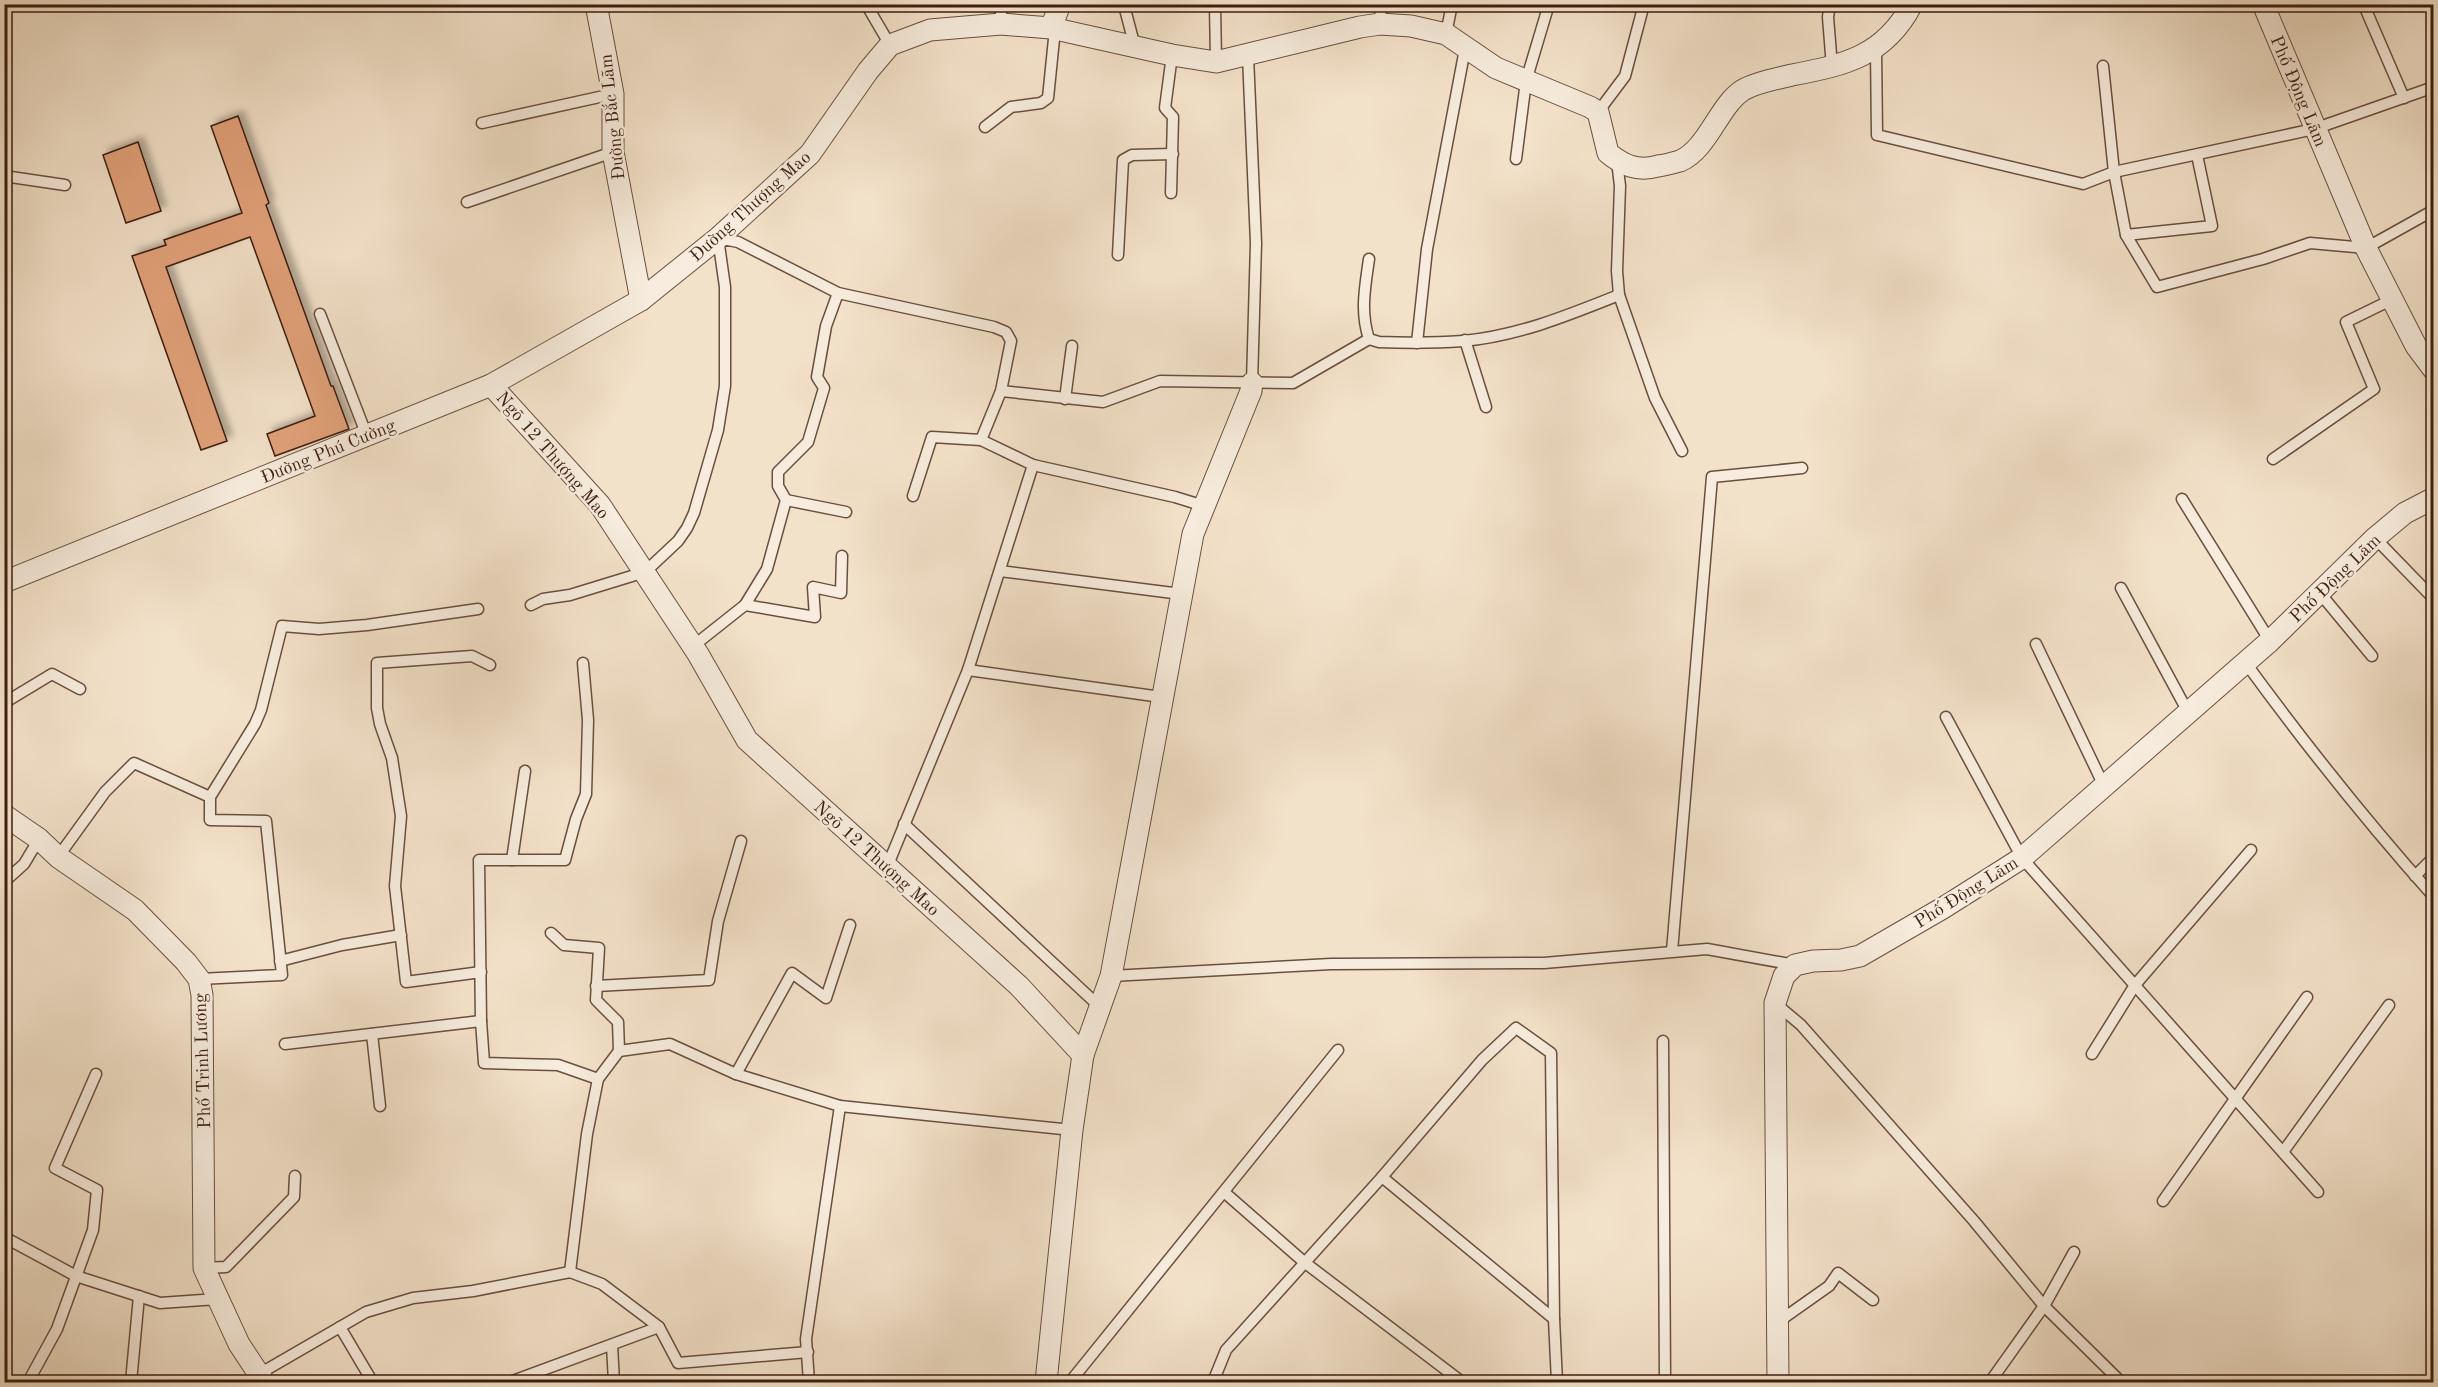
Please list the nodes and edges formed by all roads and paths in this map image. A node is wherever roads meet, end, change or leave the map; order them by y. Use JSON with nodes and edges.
{"nodes":[{"id":1,"x":596,"y":4,"type":"edge"},
{"id":2,"x":866,"y":4,"type":"edge"},
{"id":3,"x":1060,"y":4,"type":"edge"},
{"id":4,"x":1118,"y":4,"type":"edge"},
{"id":5,"x":1215,"y":4,"type":"edge"},
{"id":6,"x":1452,"y":4,"type":"edge"},
{"id":7,"x":1549,"y":4,"type":"edge"},
{"id":8,"x":1644,"y":4,"type":"edge"},
{"id":9,"x":1830,"y":4,"type":"edge"},
{"id":10,"x":1912,"y":4,"type":"edge"},
{"id":11,"x":2263,"y":4,"type":"edge"},
{"id":12,"x":2366,"y":10,"type":"dead end"},
{"id":13,"x":1001,"y":14,"type":"edge"},
{"id":14,"x":1381,"y":14,"type":"edge"},
{"id":15,"x":1053,"y":28,"type":"junction"},
{"id":16,"x":1446,"y":34,"type":"junction"},
{"id":17,"x":890,"y":45,"type":"junction"},
{"id":18,"x":1135,"y":47,"type":"junction"},
{"id":19,"x":1465,"y":49,"type":"junction"},
{"id":20,"x":1876,"y":49,"type":"junction"},
{"id":21,"x":1172,"y":56,"type":"junction"},
{"id":22,"x":1248,"y":56,"type":"junction"},
{"id":23,"x":1216,"y":62,"type":"junction"},
{"id":24,"x":2103,"y":66,"type":"dead end"},
{"id":25,"x":1832,"y":68,"type":"junction"},
{"id":26,"x":1526,"y":81,"type":"junction"},
{"id":27,"x":2433,"y":87,"type":"edge"},
{"id":28,"x":613,"y":94,"type":"junction"},
{"id":29,"x":2404,"y":98,"type":"junction"},
{"id":30,"x":1598,"y":112,"type":"junction"},
{"id":31,"x":482,"y":123,"type":"dead end"},
{"id":32,"x":985,"y":127,"type":"dead end"},
{"id":33,"x":2314,"y":129,"type":"junction"},
{"id":34,"x":613,"y":152,"type":"junction"},
{"id":35,"x":1173,"y":154,"type":"junction"},
{"id":36,"x":2197,"y":155,"type":"junction"},
{"id":37,"x":1516,"y":159,"type":"dead end"},
{"id":38,"x":1617,"y":160,"type":"junction"},
{"id":39,"x":2114,"y":172,"type":"junction"},
{"id":40,"x":4,"y":176,"type":"edge"},
{"id":41,"x":65,"y":185,"type":"dead end"},
{"id":42,"x":1171,"y":193,"type":"dead end"},
{"id":43,"x":467,"y":202,"type":"dead end"},
{"id":44,"x":2433,"y":210,"type":"edge"},
{"id":45,"x":2126,"y":235,"type":"junction"},
{"id":46,"x":718,"y":238,"type":"junction"},
{"id":47,"x":2366,"y":248,"type":"junction"},
{"id":48,"x":1118,"y":255,"type":"dead end"},
{"id":49,"x":1369,"y":259,"type":"dead end"},
{"id":50,"x":838,"y":293,"type":"junction"},
{"id":51,"x":1619,"y":295,"type":"junction"},
{"id":52,"x":641,"y":300,"type":"junction"},
{"id":53,"x":2391,"y":300,"type":"junction"},
{"id":54,"x":320,"y":314,"type":"dead end"},
{"id":55,"x":1370,"y":339,"type":"junction"},
{"id":56,"x":1465,"y":340,"type":"junction"},
{"id":57,"x":1416,"y":343,"type":"junction"},
{"id":58,"x":1072,"y":346,"type":"dead end"},
{"id":59,"x":2427,"y":347,"type":"edge"},
{"id":60,"x":2433,"y":370,"type":"edge"},
{"id":61,"x":1252,"y":383,"type":"junction"},
{"id":62,"x":491,"y":385,"type":"junction"},
{"id":63,"x":1001,"y":391,"type":"junction"},
{"id":64,"x":1065,"y":399,"type":"junction"},
{"id":65,"x":1486,"y":407,"type":"dead end"},
{"id":66,"x":367,"y":436,"type":"junction"},
{"id":67,"x":981,"y":441,"type":"junction"},
{"id":68,"x":1683,"y":451,"type":"dead end"},
{"id":69,"x":2273,"y":459,"type":"dead end"},
{"id":70,"x":1033,"y":465,"type":"junction"},
{"id":71,"x":1802,"y":468,"type":"dead end"},
{"id":72,"x":913,"y":496,"type":"dead end"},
{"id":73,"x":2433,"y":498,"type":"edge"},
{"id":74,"x":786,"y":500,"type":"junction"},
{"id":75,"x":2182,"y":500,"type":"dead end"},
{"id":76,"x":1204,"y":506,"type":"junction"},
{"id":77,"x":846,"y":512,"type":"dead end"},
{"id":78,"x":2375,"y":538,"type":"junction"},
{"id":79,"x":842,"y":556,"type":"dead end"},
{"id":80,"x":1000,"y":571,"type":"junction"},
{"id":81,"x":645,"y":572,"type":"junction"},
{"id":82,"x":4,"y":582,"type":"edge"},
{"id":83,"x":2121,"y":588,"type":"dead end"},
{"id":84,"x":2319,"y":592,"type":"junction"},
{"id":85,"x":1181,"y":594,"type":"junction"},
{"id":86,"x":2433,"y":599,"type":"edge"},
{"id":87,"x":531,"y":605,"type":"dead end"},
{"id":88,"x":745,"y":605,"type":"junction"},
{"id":89,"x":478,"y":609,"type":"dead end"},
{"id":90,"x":2270,"y":641,"type":"junction"},
{"id":91,"x":2036,"y":644,"type":"dead end"},
{"id":92,"x":692,"y":646,"type":"junction"},
{"id":93,"x":2372,"y":656,"type":"dead end"},
{"id":94,"x":2245,"y":662,"type":"junction"},
{"id":95,"x":583,"y":663,"type":"dead end"},
{"id":96,"x":490,"y":665,"type":"dead end"},
{"id":97,"x":968,"y":670,"type":"junction"},
{"id":98,"x":80,"y":689,"type":"dead end"},
{"id":99,"x":1161,"y":697,"type":"junction"},
{"id":100,"x":4,"y":703,"type":"edge"},
{"id":101,"x":2189,"y":714,"type":"junction"},
{"id":102,"x":1946,"y":717,"type":"dead end"},
{"id":103,"x":525,"y":771,"type":"dead end"},
{"id":104,"x":2104,"y":786,"type":"junction"},
{"id":105,"x":210,"y":797,"type":"junction"},
{"id":106,"x":4,"y":815,"type":"edge"},
{"id":107,"x":904,"y":824,"type":"junction"},
{"id":108,"x":39,"y":839,"type":"junction"},
{"id":109,"x":741,"y":841,"type":"dead end"},
{"id":110,"x":2251,"y":850,"type":"dead end"},
{"id":111,"x":58,"y":857,"type":"junction"},
{"id":112,"x":2433,"y":857,"type":"edge"},
{"id":113,"x":2022,"y":858,"type":"junction"},
{"id":114,"x":512,"y":860,"type":"junction"},
{"id":115,"x":887,"y":867,"type":"junction"},
{"id":116,"x":2415,"y":876,"type":"junction"},
{"id":117,"x":4,"y":882,"type":"edge"},
{"id":118,"x":2433,"y":897,"type":"edge"},
{"id":119,"x":850,"y":925,"type":"dead end"},
{"id":120,"x":551,"y":933,"type":"dead end"},
{"id":121,"x":401,"y":935,"type":"junction"},
{"id":122,"x":1672,"y":951,"type":"junction"},
{"id":123,"x":280,"y":961,"type":"junction"},
{"id":124,"x":1795,"y":965,"type":"junction"},
{"id":125,"x":481,"y":972,"type":"junction"},
{"id":126,"x":1111,"y":976,"type":"junction"},
{"id":127,"x":199,"y":979,"type":"junction"},
{"id":128,"x":596,"y":986,"type":"junction"},
{"id":129,"x":2135,"y":986,"type":"junction"},
{"id":130,"x":2307,"y":997,"type":"dead end"},
{"id":131,"x":1775,"y":1003,"type":"junction"},
{"id":132,"x":2389,"y":1005,"type":"dead end"},
{"id":133,"x":1100,"y":1007,"type":"junction"},
{"id":134,"x":482,"y":1021,"type":"junction"},
{"id":135,"x":372,"y":1034,"type":"junction"},
{"id":136,"x":1663,"y":1041,"type":"dead end"},
{"id":137,"x":285,"y":1044,"type":"dead end"},
{"id":138,"x":1338,"y":1050,"type":"dead end"},
{"id":139,"x":620,"y":1051,"type":"junction"},
{"id":140,"x":2092,"y":1054,"type":"dead end"},
{"id":141,"x":1083,"y":1055,"type":"junction"},
{"id":142,"x":96,"y":1074,"type":"dead end"},
{"id":143,"x":736,"y":1074,"type":"junction"},
{"id":144,"x":598,"y":1079,"type":"junction"},
{"id":145,"x":2235,"y":1098,"type":"junction"},
{"id":146,"x":380,"y":1106,"type":"dead end"},
{"id":147,"x":840,"y":1106,"type":"junction"},
{"id":148,"x":1072,"y":1130,"type":"junction"},
{"id":149,"x":2283,"y":1152,"type":"junction"},
{"id":150,"x":295,"y":1176,"type":"dead end"},
{"id":151,"x":1382,"y":1177,"type":"junction"},
{"id":152,"x":1224,"y":1192,"type":"junction"},
{"id":153,"x":2318,"y":1192,"type":"dead end"},
{"id":154,"x":2163,"y":1202,"type":"dead end"},
{"id":155,"x":4,"y":1237,"type":"edge"},
{"id":156,"x":2074,"y":1252,"type":"dead end"},
{"id":157,"x":1304,"y":1262,"type":"junction"},
{"id":158,"x":204,"y":1268,"type":"junction"},
{"id":159,"x":570,"y":1272,"type":"junction"},
{"id":160,"x":76,"y":1276,"type":"junction"},
{"id":161,"x":139,"y":1296,"type":"junction"},
{"id":162,"x":217,"y":1299,"type":"junction"},
{"id":163,"x":1874,"y":1300,"type":"dead end"},
{"id":164,"x":2044,"y":1306,"type":"junction"},
{"id":165,"x":1554,"y":1319,"type":"junction"},
{"id":166,"x":1777,"y":1322,"type":"junction"},
{"id":167,"x":340,"y":1327,"type":"junction"},
{"id":168,"x":658,"y":1327,"type":"junction"},
{"id":169,"x":612,"y":1345,"type":"junction"},
{"id":170,"x":808,"y":1352,"type":"junction"},
{"id":171,"x":262,"y":1378,"type":"edge"},
{"id":172,"x":372,"y":1381,"type":"dead end"},
{"id":173,"x":28,"y":1383,"type":"edge"},
{"id":174,"x":131,"y":1383,"type":"edge"},
{"id":175,"x":510,"y":1383,"type":"edge"},
{"id":176,"x":614,"y":1383,"type":"edge"},
{"id":177,"x":809,"y":1383,"type":"edge"},
{"id":178,"x":1046,"y":1383,"type":"edge"},
{"id":179,"x":1070,"y":1383,"type":"edge"},
{"id":180,"x":1213,"y":1383,"type":"edge"},
{"id":181,"x":1462,"y":1383,"type":"edge"},
{"id":182,"x":1557,"y":1383,"type":"edge"},
{"id":183,"x":1665,"y":1383,"type":"edge"},
{"id":184,"x":1778,"y":1383,"type":"edge"},
{"id":185,"x":1990,"y":1383,"type":"edge"},
{"id":186,"x":2121,"y":1383,"type":"edge"}],
"edges":[{"from":1,"to":28,"type":"street","name":"Đường Bắc Lãm"},
{"from":2,"to":17,"type":"lane"},
{"from":3,"to":15,"type":"street"},
{"from":4,"to":18,"type":"lane"},
{"from":5,"to":23,"type":"lane"},
{"from":6,"to":16,"type":"lane"},
{"from":7,"to":26,"type":"lane"},
{"from":8,"to":30,"type":"lane"},
{"from":9,"to":25,"type":"lane"},
{"from":10,"to":20,"type":"street"},
{"from":11,"to":33,"type":"street","name":"Phố Động Lãm"},
{"from":12,"to":29,"type":"lane"},
{"from":13,"to":15,"type":"street"},
{"from":13,"to":17,"type":"street"},
{"from":14,"to":16,"type":"street"},
{"from":14,"to":22,"type":"street"},
{"from":15,"to":18,"type":"street"},
{"from":15,"to":32,"type":"lane"},
{"from":16,"to":19,"type":"street"},
{"from":17,"to":46,"type":"street","name":"Đường Thượng Mao"},
{"from":18,"to":21,"type":"street"},
{"from":19,"to":26,"type":"street"},
{"from":19,"to":57,"type":"lane"},
{"from":20,"to":25,"type":"street"},
{"from":20,"to":39,"type":"lane"},
{"from":21,"to":23,"type":"street"},
{"from":21,"to":35,"type":"lane"},
{"from":22,"to":23,"type":"street"},
{"from":22,"to":61,"type":"lane"},
{"from":24,"to":39,"type":"lane"},
{"from":25,"to":38,"type":"street"},
{"from":26,"to":30,"type":"street"},
{"from":26,"to":37,"type":"lane"},
{"from":27,"to":29,"type":"lane"},
{"from":28,"to":31,"type":"lane"},
{"from":28,"to":34,"type":"street","name":"Đường Bắc Lãm"},
{"from":29,"to":33,"type":"lane"},
{"from":30,"to":38,"type":"street"},
{"from":33,"to":36,"type":"lane"},
{"from":33,"to":47,"type":"street","name":"Phố Động Lãm"},
{"from":34,"to":43,"type":"lane"},
{"from":34,"to":52,"type":"street","name":"Đường Bắc Lãm"},
{"from":35,"to":42,"type":"lane"},
{"from":35,"to":48,"type":"lane"},
{"from":36,"to":39,"type":"lane"},
{"from":36,"to":45,"type":"lane"},
{"from":38,"to":51,"type":"lane"},
{"from":39,"to":45,"type":"lane"},
{"from":40,"to":41,"type":"lane"},
{"from":44,"to":47,"type":"lane"},
{"from":45,"to":47,"type":"lane"},
{"from":46,"to":50,"type":"lane"},
{"from":46,"to":52,"type":"street","name":"Đường Thượng Mao"},
{"from":46,"to":81,"type":"lane"},
{"from":47,"to":53,"type":"street","name":"Phố Động Lãm"},
{"from":49,"to":55,"type":"lane"},
{"from":50,"to":63,"type":"lane"},
{"from":50,"to":74,"type":"lane"},
{"from":51,"to":56,"type":"lane"},
{"from":51,"to":68,"type":"lane"},
{"from":52,"to":62,"type":"street","name":"Đường Phú Cường"},
{"from":53,"to":59,"type":"street","name":"Phố Động Lãm"},
{"from":53,"to":69,"type":"lane"},
{"from":54,"to":66,"type":"lane"},
{"from":55,"to":57,"type":"lane"},
{"from":55,"to":61,"type":"lane"},
{"from":56,"to":57,"type":"lane"},
{"from":56,"to":65,"type":"lane"},
{"from":58,"to":64,"type":"lane"},
{"from":59,"to":60,"type":"street","name":"Phố Động Lãm"},
{"from":61,"to":64,"type":"lane"},
{"from":61,"to":76,"type":"street"},
{"from":62,"to":66,"type":"street","name":"Đường Phú Cường"},
{"from":62,"to":81,"type":"street","name":"Ngõ 12 Thượng Mao"},
{"from":63,"to":64,"type":"lane"},
{"from":63,"to":67,"type":"lane"},
{"from":66,"to":82,"type":"street","name":"Đường Phú Cường"},
{"from":67,"to":70,"type":"lane"},
{"from":67,"to":72,"type":"lane"},
{"from":70,"to":76,"type":"lane"},
{"from":70,"to":80,"type":"lane"},
{"from":71,"to":122,"type":"lane"},
{"from":73,"to":78,"type":"street","name":"Phố Động Lãm"},
{"from":74,"to":77,"type":"lane"},
{"from":74,"to":88,"type":"lane"},
{"from":75,"to":90,"type":"lane"},
{"from":76,"to":85,"type":"street"},
{"from":78,"to":84,"type":"street","name":"Phố Động Lãm"},
{"from":78,"to":86,"type":"lane"},
{"from":79,"to":88,"type":"lane"},
{"from":80,"to":85,"type":"lane"},
{"from":80,"to":97,"type":"lane"},
{"from":81,"to":87,"type":"lane"},
{"from":81,"to":92,"type":"street","name":"Ngõ 12 Thượng Mao"},
{"from":83,"to":101,"type":"lane"},
{"from":84,"to":90,"type":"street","name":"Phố Động Lãm"},
{"from":84,"to":93,"type":"lane"},
{"from":85,"to":99,"type":"street"},
{"from":88,"to":92,"type":"lane"},
{"from":89,"to":105,"type":"lane"},
{"from":90,"to":94,"type":"street","name":"Phố Động Lãm"},
{"from":91,"to":104,"type":"lane"},
{"from":92,"to":115,"type":"street","name":"Ngõ 12 Thượng Mao"},
{"from":94,"to":101,"type":"street","name":"Phố Động Lãm"},
{"from":94,"to":116,"type":"lane"},
{"from":95,"to":114,"type":"lane"},
{"from":96,"to":121,"type":"lane"},
{"from":97,"to":99,"type":"lane"},
{"from":97,"to":107,"type":"lane"},
{"from":98,"to":100,"type":"lane"},
{"from":99,"to":126,"type":"street"},
{"from":101,"to":104,"type":"street","name":"Phố Động Lãm"},
{"from":102,"to":113,"type":"lane"},
{"from":103,"to":114,"type":"lane"},
{"from":104,"to":113,"type":"street","name":"Phố Động Lãm"},
{"from":105,"to":111,"type":"lane"},
{"from":105,"to":123,"type":"lane"},
{"from":106,"to":108,"type":"street","name":"Phố Trinh Lương"},
{"from":107,"to":115,"type":"lane"},
{"from":107,"to":133,"type":"lane"},
{"from":108,"to":111,"type":"street","name":"Phố Trinh Lương"},
{"from":108,"to":117,"type":"lane"},
{"from":109,"to":128,"type":"lane"},
{"from":110,"to":129,"type":"lane"},
{"from":111,"to":127,"type":"street","name":"Phố Trinh Lương"},
{"from":112,"to":116,"type":"lane"},
{"from":113,"to":124,"type":"street","name":"Phố Động Lãm"},
{"from":113,"to":129,"type":"lane"},
{"from":114,"to":125,"type":"lane"},
{"from":115,"to":141,"type":"street","name":"Ngõ 12 Thượng Mao"},
{"from":116,"to":118,"type":"lane"},
{"from":119,"to":143,"type":"lane"},
{"from":120,"to":128,"type":"lane"},
{"from":121,"to":123,"type":"lane"},
{"from":121,"to":125,"type":"lane"},
{"from":122,"to":124,"type":"lane"},
{"from":122,"to":126,"type":"lane"},
{"from":123,"to":127,"type":"lane"},
{"from":124,"to":131,"type":"street"},
{"from":125,"to":134,"type":"lane"},
{"from":126,"to":133,"type":"street"},
{"from":127,"to":158,"type":"street","name":"Phố Trinh Lương"},
{"from":128,"to":139,"type":"lane"},
{"from":129,"to":140,"type":"lane"},
{"from":129,"to":145,"type":"lane"},
{"from":130,"to":145,"type":"lane"},
{"from":131,"to":164,"type":"lane"},
{"from":131,"to":166,"type":"street"},
{"from":132,"to":149,"type":"lane"},
{"from":133,"to":141,"type":"street"},
{"from":134,"to":135,"type":"lane"},
{"from":134,"to":144,"type":"lane"},
{"from":135,"to":137,"type":"lane"},
{"from":135,"to":146,"type":"lane"},
{"from":136,"to":183,"type":"lane"},
{"from":138,"to":152,"type":"lane"},
{"from":139,"to":143,"type":"lane"},
{"from":139,"to":144,"type":"lane"},
{"from":141,"to":148,"type":"street"},
{"from":142,"to":160,"type":"lane"},
{"from":143,"to":147,"type":"lane"},
{"from":144,"to":159,"type":"lane"},
{"from":145,"to":149,"type":"lane"},
{"from":145,"to":154,"type":"lane"},
{"from":147,"to":148,"type":"lane"},
{"from":147,"to":170,"type":"lane"},
{"from":148,"to":178,"type":"street"},
{"from":149,"to":153,"type":"lane"},
{"from":150,"to":158,"type":"lane"},
{"from":151,"to":157,"type":"lane"},
{"from":151,"to":165,"type":"lane"},
{"from":151,"to":165,"type":"lane"},
{"from":152,"to":157,"type":"lane"},
{"from":152,"to":179,"type":"lane"},
{"from":155,"to":160,"type":"lane"},
{"from":156,"to":164,"type":"lane"},
{"from":157,"to":180,"type":"lane"},
{"from":157,"to":181,"type":"lane"},
{"from":158,"to":162,"type":"street","name":"Phố Trinh Lương"},
{"from":159,"to":167,"type":"lane"},
{"from":159,"to":168,"type":"lane"},
{"from":160,"to":161,"type":"lane"},
{"from":160,"to":173,"type":"lane"},
{"from":161,"to":162,"type":"lane"},
{"from":161,"to":174,"type":"lane"},
{"from":162,"to":171,"type":"street","name":"Phố Trinh Lương"},
{"from":163,"to":166,"type":"lane"},
{"from":164,"to":185,"type":"lane"},
{"from":164,"to":186,"type":"lane"},
{"from":165,"to":182,"type":"lane"},
{"from":166,"to":184,"type":"street"},
{"from":167,"to":171,"type":"lane"},
{"from":167,"to":172,"type":"lane"},
{"from":168,"to":169,"type":"lane"},
{"from":168,"to":170,"type":"lane"},
{"from":169,"to":175,"type":"lane"},
{"from":169,"to":176,"type":"lane"},
{"from":170,"to":177,"type":"lane"}]}
